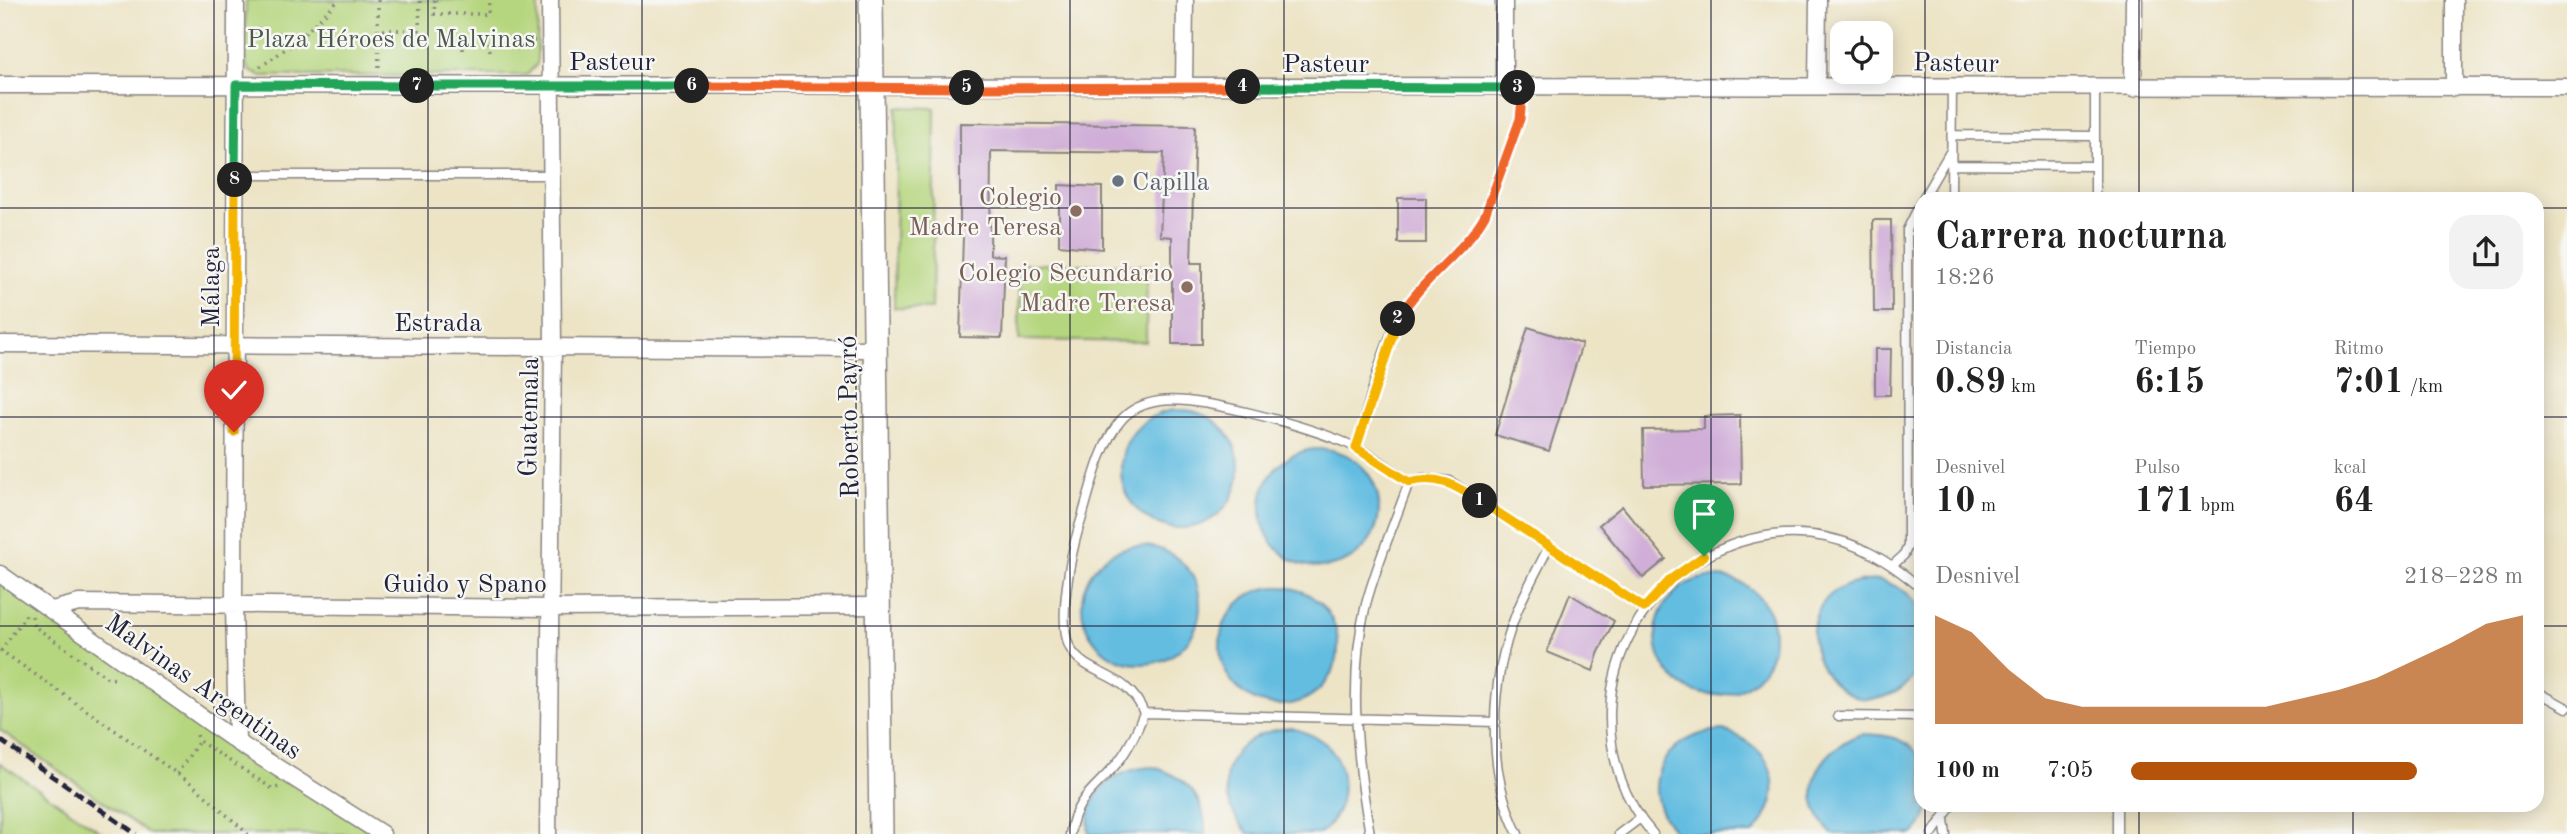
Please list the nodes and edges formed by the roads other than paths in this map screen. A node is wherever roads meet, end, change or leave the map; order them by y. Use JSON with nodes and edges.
{"nodes":[{"id":1,"x":236,"y":0,"type":"edge"},
{"id":2,"x":550,"y":0,"type":"edge"},
{"id":3,"x":872,"y":0,"type":"edge"},
{"id":4,"x":1185,"y":0,"type":"edge"},
{"id":5,"x":1504,"y":0,"type":"edge"},
{"id":6,"x":1818,"y":0,"type":"edge"},
{"id":7,"x":2134,"y":0,"type":"edge"},
{"id":8,"x":2454,"y":0,"type":"edge"},
{"id":9,"x":0,"y":85,"type":"edge"},
{"id":10,"x":236,"y":85,"type":"junction"},
{"id":11,"x":1817,"y":85,"type":"junction"},
{"id":12,"x":549,"y":86,"type":"junction"},
{"id":13,"x":1184,"y":87,"type":"junction"},
{"id":14,"x":1952,"y":87,"type":"junction"},
{"id":15,"x":872,"y":88,"type":"junction"},
{"id":16,"x":1504,"y":88,"type":"junction"},
{"id":17,"x":1523,"y":88,"type":"junction"},
{"id":18,"x":2095,"y":88,"type":"junction"},
{"id":19,"x":2133,"y":88,"type":"junction"},
{"id":20,"x":2454,"y":88,"type":"junction"},
{"id":21,"x":2567,"y":88,"type":"edge"},
{"id":22,"x":1952,"y":135,"type":"junction"},
{"id":23,"x":2095,"y":136,"type":"junction"},
{"id":24,"x":1951,"y":150,"type":"junction"},
{"id":25,"x":1951,"y":165,"type":"junction"},
{"id":26,"x":2095,"y":166,"type":"junction"},
{"id":27,"x":235,"y":175,"type":"junction"},
{"id":28,"x":550,"y":175,"type":"junction"},
{"id":29,"x":1927,"y":192,"type":"edge"},
{"id":30,"x":1951,"y":192,"type":"edge"},
{"id":31,"x":2095,"y":192,"type":"edge"},
{"id":32,"x":1914,"y":216,"type":"edge"},
{"id":33,"x":0,"y":344,"type":"edge"},
{"id":34,"x":234,"y":345,"type":"junction"},
{"id":35,"x":553,"y":347,"type":"junction"},
{"id":36,"x":875,"y":349,"type":"junction"},
{"id":37,"x":1356,"y":448,"type":"junction"},
{"id":38,"x":1409,"y":482,"type":"junction"},
{"id":39,"x":1549,"y":546,"type":"junction"},
{"id":40,"x":1893,"y":565,"type":"junction"},
{"id":41,"x":0,"y":574,"type":"edge"},
{"id":42,"x":1914,"y":582,"type":"edge"},
{"id":43,"x":234,"y":606,"type":"junction"},
{"id":44,"x":878,"y":606,"type":"junction"},
{"id":45,"x":550,"y":608,"type":"junction"},
{"id":46,"x":1644,"y":608,"type":"junction"},
{"id":47,"x":52,"y":610,"type":"junction"},
{"id":48,"x":2544,"y":695,"type":"edge"},
{"id":49,"x":2567,"y":708,"type":"edge"},
{"id":50,"x":1144,"y":713,"type":"junction"},
{"id":51,"x":1838,"y":716,"type":"dead end"},
{"id":52,"x":1357,"y":717,"type":"junction"},
{"id":53,"x":1914,"y":717,"type":"edge"},
{"id":54,"x":1496,"y":722,"type":"junction"},
{"id":55,"x":237,"y":742,"type":"junction"},
{"id":56,"x":1948,"y":812,"type":"edge"},
{"id":57,"x":2117,"y":812,"type":"edge"},
{"id":58,"x":1639,"y":819,"type":"junction"},
{"id":59,"x":1944,"y":819,"type":"junction"},
{"id":60,"x":382,"y":834,"type":"edge"},
{"id":61,"x":548,"y":834,"type":"edge"},
{"id":62,"x":881,"y":834,"type":"edge"},
{"id":63,"x":1070,"y":834,"type":"edge"},
{"id":64,"x":1370,"y":834,"type":"edge"},
{"id":65,"x":1518,"y":834,"type":"edge"},
{"id":66,"x":1619,"y":834,"type":"edge"},
{"id":67,"x":1653,"y":834,"type":"edge"},
{"id":68,"x":1932,"y":834,"type":"edge"},
{"id":69,"x":1946,"y":834,"type":"edge"},
{"id":70,"x":2117,"y":834,"type":"edge"}],
"edges":[{"from":1,"to":10,"type":"street","name":"Málaga"},
{"from":2,"to":12,"type":"street","name":"Guatemala"},
{"from":3,"to":15,"type":"street","name":"Roberto Payró"},
{"from":4,"to":13,"type":"street"},
{"from":5,"to":16,"type":"street"},
{"from":6,"to":11,"type":"street"},
{"from":7,"to":19,"type":"street"},
{"from":8,"to":20,"type":"street"},
{"from":9,"to":10,"type":"street","name":"Pasteur"},
{"from":10,"to":12,"type":"street","name":"Pasteur"},
{"from":10,"to":27,"type":"street","name":"Málaga"},
{"from":11,"to":14,"type":"street","name":"Pasteur"},
{"from":11,"to":17,"type":"street","name":"Pasteur"},
{"from":12,"to":15,"type":"street","name":"Pasteur"},
{"from":12,"to":28,"type":"street","name":"Guatemala"},
{"from":13,"to":15,"type":"street","name":"Pasteur"},
{"from":13,"to":16,"type":"street","name":"Pasteur"},
{"from":14,"to":18,"type":"street","name":"Pasteur"},
{"from":14,"to":22,"type":"lane"},
{"from":15,"to":36,"type":"street","name":"Roberto Payró"},
{"from":16,"to":17,"type":"street","name":"Pasteur"},
{"from":17,"to":37,"type":"lane"},
{"from":18,"to":19,"type":"street","name":"Pasteur"},
{"from":18,"to":23,"type":"lane"},
{"from":19,"to":20,"type":"street","name":"Pasteur"},
{"from":20,"to":21,"type":"street","name":"Pasteur"},
{"from":22,"to":23,"type":"lane"},
{"from":22,"to":24,"type":"lane"},
{"from":23,"to":26,"type":"lane"},
{"from":24,"to":25,"type":"lane"},
{"from":24,"to":29,"type":"lane"},
{"from":25,"to":26,"type":"lane"},
{"from":25,"to":30,"type":"lane"},
{"from":26,"to":31,"type":"lane"},
{"from":27,"to":28,"type":"lane"},
{"from":27,"to":34,"type":"street","name":"Málaga"},
{"from":28,"to":35,"type":"street","name":"Guatemala"},
{"from":32,"to":40,"type":"lane"},
{"from":33,"to":34,"type":"street","name":"Estrada"},
{"from":34,"to":35,"type":"street","name":"Estrada"},
{"from":34,"to":43,"type":"street","name":"Málaga"},
{"from":35,"to":36,"type":"street","name":"Estrada"},
{"from":35,"to":45,"type":"street","name":"Guatemala"},
{"from":36,"to":44,"type":"street","name":"Roberto Payró"},
{"from":37,"to":38,"type":"lane"},
{"from":37,"to":50,"type":"lane"},
{"from":38,"to":39,"type":"lane"},
{"from":38,"to":52,"type":"lane"},
{"from":39,"to":46,"type":"lane"},
{"from":39,"to":54,"type":"lane"},
{"from":40,"to":42,"type":"lane"},
{"from":40,"to":46,"type":"lane"},
{"from":41,"to":47,"type":"street","name":"Malvinas Argentinas"},
{"from":43,"to":45,"type":"street","name":"Guido y Spano"},
{"from":43,"to":47,"type":"street","name":"Guido y Spano"},
{"from":43,"to":55,"type":"street","name":"Málaga"},
{"from":44,"to":45,"type":"street","name":"Guido y Spano"},
{"from":44,"to":62,"type":"street","name":"Roberto Payró"},
{"from":45,"to":61,"type":"street","name":"Guatemala"},
{"from":46,"to":58,"type":"lane"},
{"from":47,"to":55,"type":"street","name":"Malvinas Argentinas"},
{"from":48,"to":49,"type":"lane"},
{"from":50,"to":52,"type":"lane"},
{"from":50,"to":63,"type":"lane"},
{"from":51,"to":53,"type":"lane"},
{"from":52,"to":54,"type":"lane"},
{"from":52,"to":64,"type":"lane"},
{"from":54,"to":65,"type":"lane"},
{"from":55,"to":60,"type":"street","name":"Malvinas Argentinas"},
{"from":56,"to":59,"type":"lane"},
{"from":57,"to":70,"type":"lane"},
{"from":58,"to":66,"type":"lane"},
{"from":58,"to":67,"type":"lane"},
{"from":59,"to":68,"type":"lane"},
{"from":59,"to":69,"type":"lane"}]}
